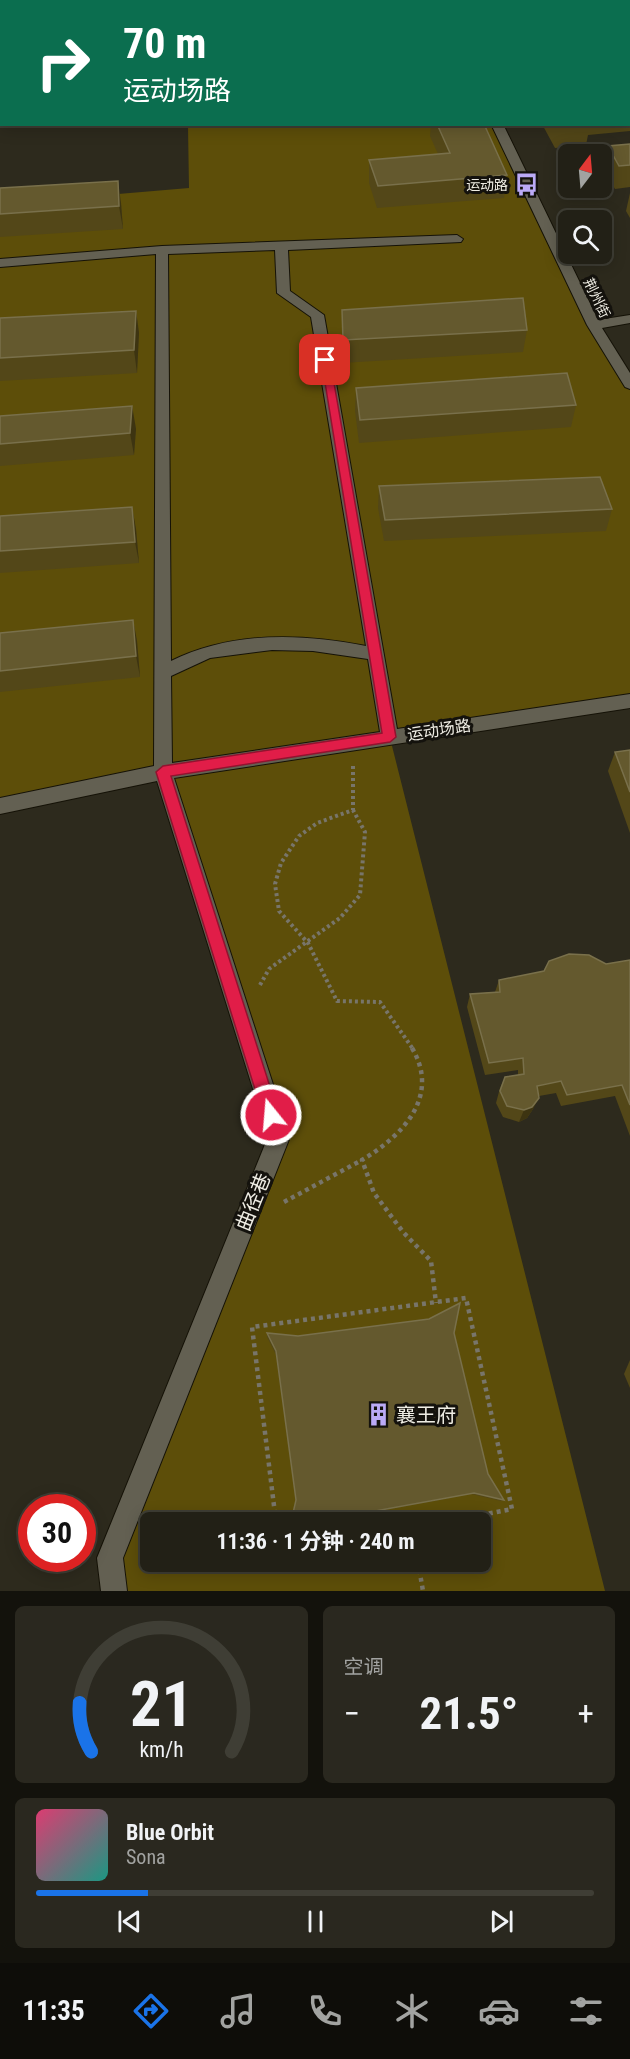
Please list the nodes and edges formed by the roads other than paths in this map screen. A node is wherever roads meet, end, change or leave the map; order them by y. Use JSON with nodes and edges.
{"nodes":[{"id":1,"x":498,"y":126,"type":"edge"},
{"id":2,"x":457,"y":239,"type":"dead end"},
{"id":3,"x":281,"y":246,"type":"junction"},
{"id":4,"x":162,"y":250,"type":"junction"},
{"id":5,"x":0,"y":263,"type":"edge"},
{"id":6,"x":630,"y":319,"type":"edge"},
{"id":7,"x":594,"y":325,"type":"junction"},
{"id":8,"x":630,"y":384,"type":"edge"},
{"id":9,"x":375,"y":654,"type":"junction"},
{"id":10,"x":163,"y":672,"type":"junction"},
{"id":11,"x":630,"y":701,"type":"edge"},
{"id":12,"x":390,"y":737,"type":"junction"},
{"id":13,"x":163,"y":772,"type":"junction"},
{"id":14,"x":0,"y":806,"type":"edge"},
{"id":15,"x":114,"y":1591,"type":"edge"}],
"edges":[{"from":1,"to":7,"type":"street","name":"荆州街"},
{"from":2,"to":3,"type":"street"},
{"from":3,"to":4,"type":"street"},
{"from":3,"to":9,"type":"street"},
{"from":4,"to":5,"type":"street"},
{"from":4,"to":10,"type":"street","name":"曲径巷"},
{"from":6,"to":7,"type":"street"},
{"from":7,"to":8,"type":"street","name":"荆州街"},
{"from":9,"to":10,"type":"street"},
{"from":9,"to":12,"type":"street"},
{"from":10,"to":13,"type":"street","name":"曲径巷"},
{"from":11,"to":12,"type":"street","name":"运动场路"},
{"from":12,"to":13,"type":"street","name":"运动场路"},
{"from":13,"to":14,"type":"street","name":"运动场路"},
{"from":13,"to":15,"type":"street","name":"曲径巷"}]}
